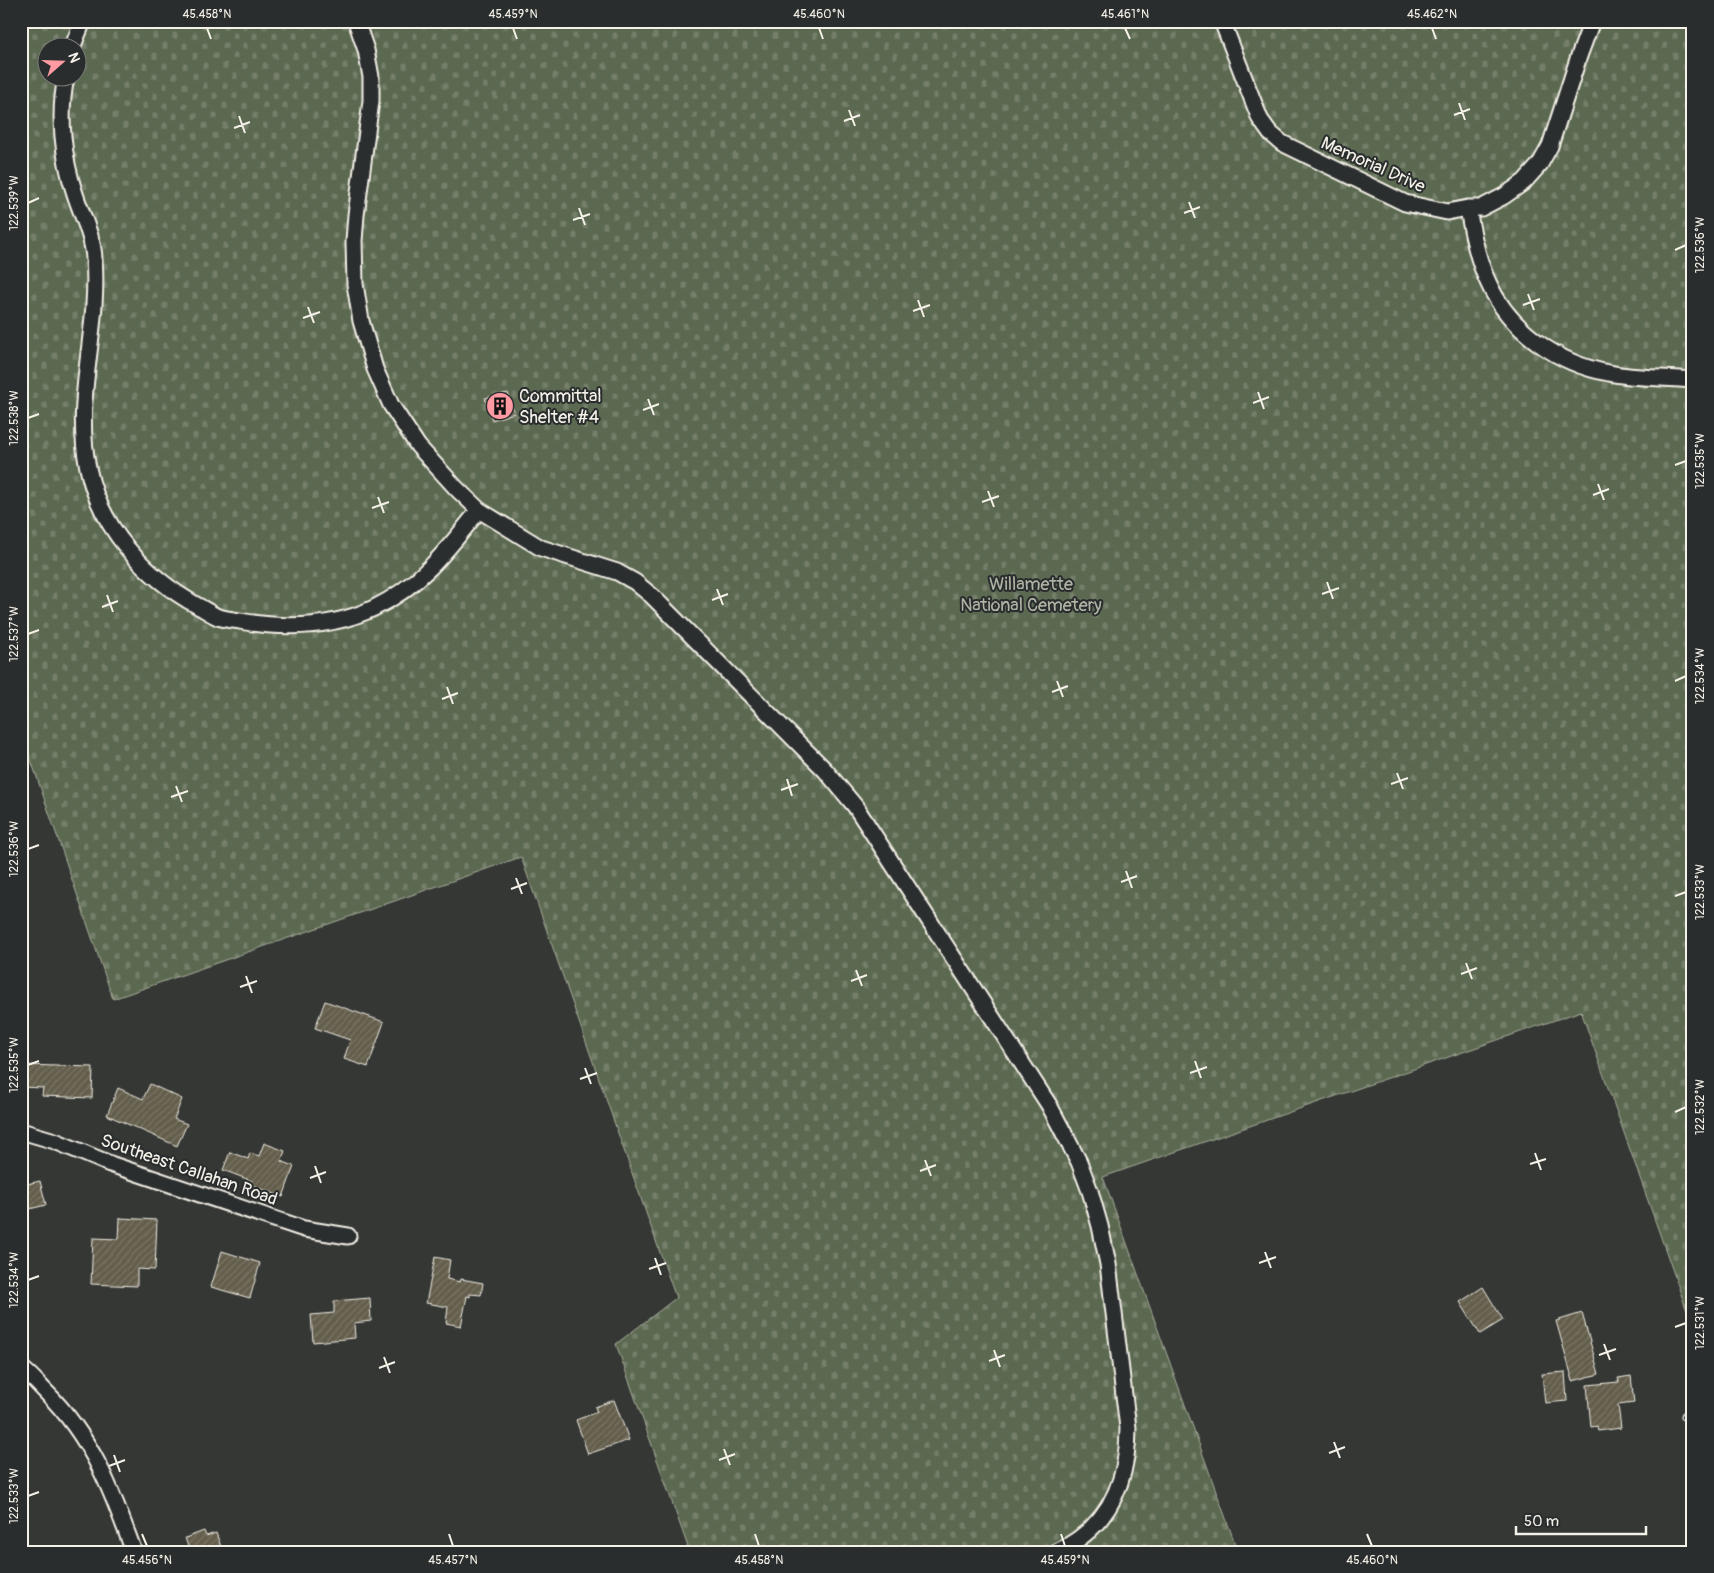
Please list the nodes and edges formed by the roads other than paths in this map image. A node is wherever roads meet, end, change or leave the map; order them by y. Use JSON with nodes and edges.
{"nodes":[{"id":1,"x":83,"y":21,"type":"edge"},
{"id":2,"x":356,"y":21,"type":"edge"},
{"id":3,"x":1222,"y":21,"type":"edge"},
{"id":4,"x":1592,"y":21,"type":"edge"},
{"id":5,"x":76,"y":38,"type":"edge"},
{"id":6,"x":64,"y":88,"type":"edge"},
{"id":7,"x":1468,"y":208,"type":"junction"},
{"id":8,"x":1693,"y":380,"type":"edge"},
{"id":9,"x":479,"y":510,"type":"junction"},
{"id":10,"x":21,"y":1131,"type":"edge"},
{"id":11,"x":348,"y":1236,"type":"dead end"},
{"id":12,"x":21,"y":1368,"type":"edge"},
{"id":13,"x":1686,"y":1416,"type":"dead end"},
{"id":14,"x":1693,"y":1422,"type":"edge"},
{"id":15,"x":134,"y":1552,"type":"edge"},
{"id":16,"x":1056,"y":1552,"type":"edge"}],
"edges":[{"from":1,"to":5,"type":"street"},
{"from":2,"to":9,"type":"street"},
{"from":3,"to":7,"type":"street","name":"Memorial Drive"},
{"from":4,"to":7,"type":"street","name":"Memorial Drive"},
{"from":6,"to":9,"type":"street"},
{"from":7,"to":8,"type":"street"},
{"from":9,"to":16,"type":"street"},
{"from":10,"to":11,"type":"street","name":"Southeast Callahan Road"},
{"from":12,"to":15,"type":"street"},
{"from":13,"to":14,"type":"lane"}]}
